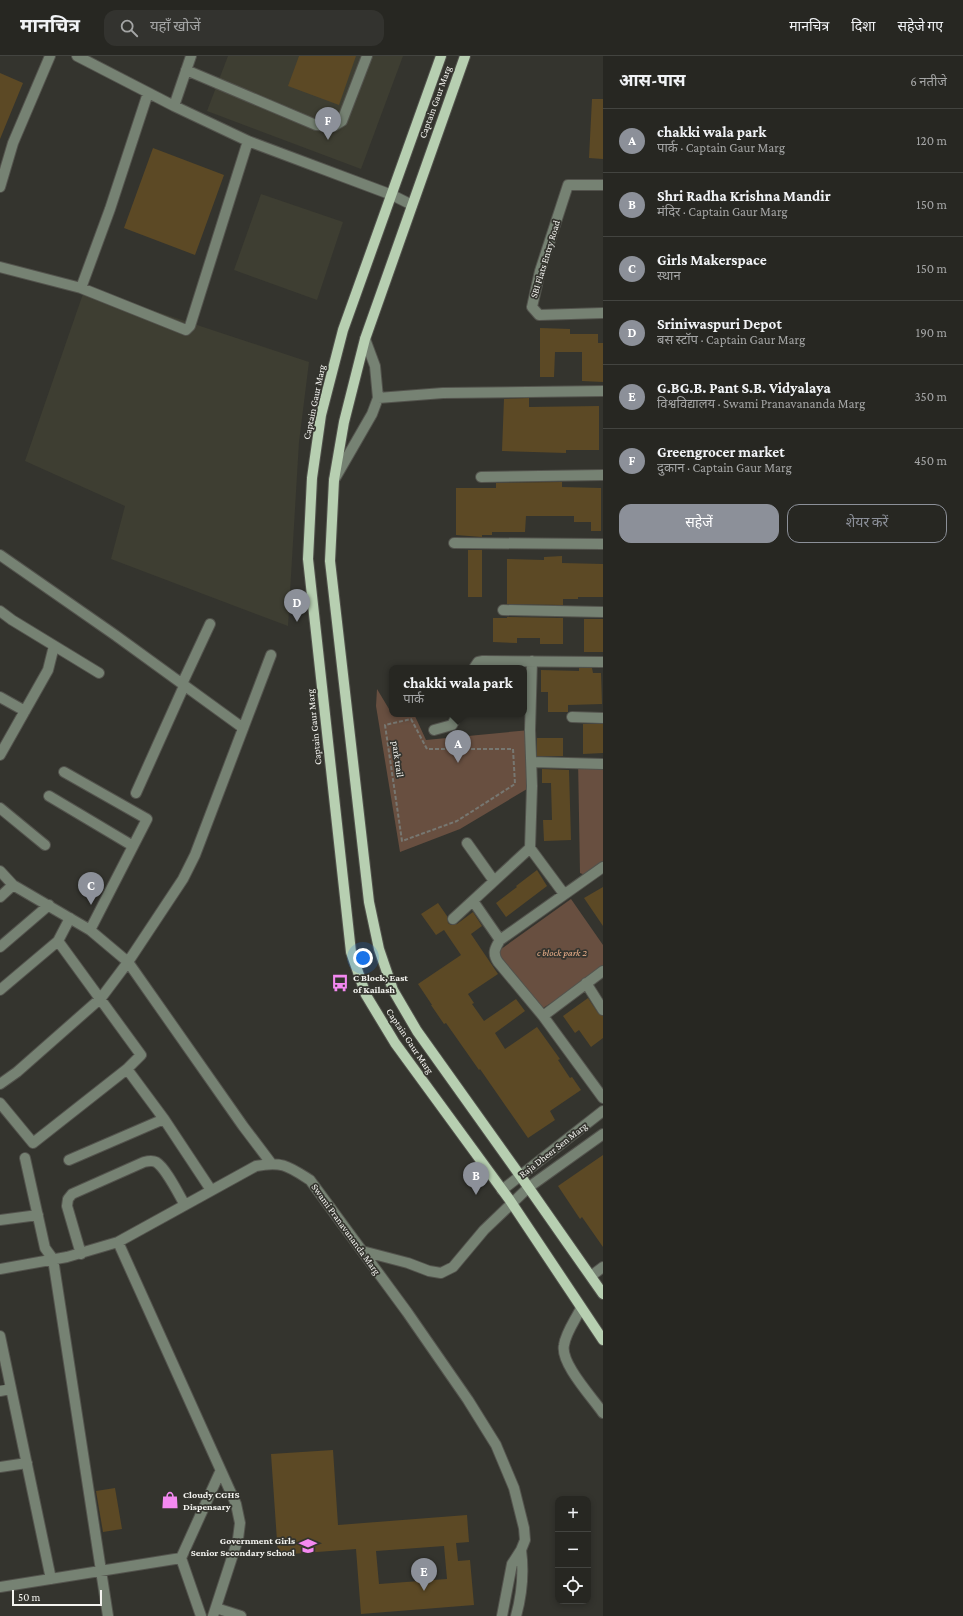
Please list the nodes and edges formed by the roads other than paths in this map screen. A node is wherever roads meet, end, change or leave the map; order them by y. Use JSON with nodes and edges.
{"nodes":[{"id":1,"x":50,"y":56,"type":"edge"},
{"id":2,"x":77,"y":56,"type":"edge"},
{"id":3,"x":191,"y":56,"type":"edge"},
{"id":4,"x":367,"y":56,"type":"edge"},
{"id":5,"x":441,"y":56,"type":"edge"},
{"id":6,"x":464,"y":56,"type":"edge"},
{"id":7,"x":186,"y":70,"type":"junction"},
{"id":8,"x":148,"y":93,"type":"junction"},
{"id":9,"x":174,"y":106,"type":"junction"},
{"id":10,"x":248,"y":141,"type":"junction"},
{"id":11,"x":603,"y":185,"type":"edge"},
{"id":12,"x":0,"y":186,"type":"edge"},
{"id":13,"x":392,"y":195,"type":"junction"},
{"id":14,"x":412,"y":205,"type":"junction"},
{"id":15,"x":0,"y":267,"type":"edge"},
{"id":16,"x":81,"y":288,"type":"junction"},
{"id":17,"x":603,"y":313,"type":"edge"},
{"id":18,"x":365,"y":339,"type":"junction"},
{"id":19,"x":603,"y":391,"type":"edge"},
{"id":20,"x":378,"y":398,"type":"junction"},
{"id":21,"x":603,"y":475,"type":"edge"},
{"id":22,"x":481,"y":477,"type":"dead end"},
{"id":23,"x":334,"y":480,"type":"junction"},
{"id":24,"x":454,"y":543,"type":"dead end"},
{"id":25,"x":603,"y":544,"type":"edge"},
{"id":26,"x":0,"y":555,"type":"edge"},
{"id":27,"x":502,"y":610,"type":"dead end"},
{"id":28,"x":0,"y":611,"type":"edge"},
{"id":29,"x":603,"y":612,"type":"edge"},
{"id":30,"x":210,"y":624,"type":"dead end"},
{"id":31,"x":54,"y":646,"type":"junction"},
{"id":32,"x":271,"y":655,"type":"dead end"},
{"id":33,"x":532,"y":661,"type":"junction"},
{"id":34,"x":603,"y":662,"type":"edge"},
{"id":35,"x":476,"y":665,"type":"edge"},
{"id":36,"x":99,"y":673,"type":"dead end"},
{"id":37,"x":183,"y":685,"type":"junction"},
{"id":38,"x":0,"y":697,"type":"edge"},
{"id":39,"x":527,"y":705,"type":"edge"},
{"id":40,"x":25,"y":710,"type":"junction"},
{"id":41,"x":456,"y":717,"type":"edge"},
{"id":42,"x":572,"y":717,"type":"dead end"},
{"id":43,"x":603,"y":718,"type":"edge"},
{"id":44,"x":243,"y":728,"type":"junction"},
{"id":45,"x":434,"y":730,"type":"dead end"},
{"id":46,"x":3,"y":743,"type":"edge"},
{"id":47,"x":0,"y":755,"type":"edge"},
{"id":48,"x":532,"y":762,"type":"junction"},
{"id":49,"x":603,"y":764,"type":"edge"},
{"id":50,"x":64,"y":772,"type":"dead end"},
{"id":51,"x":136,"y":793,"type":"dead end"},
{"id":52,"x":49,"y":796,"type":"dead end"},
{"id":53,"x":0,"y":808,"type":"edge"},
{"id":54,"x":467,"y":843,"type":"dead end"},
{"id":55,"x":45,"y":845,"type":"dead end"},
{"id":56,"x":133,"y":846,"type":"junction"},
{"id":57,"x":530,"y":848,"type":"junction"},
{"id":58,"x":603,"y":867,"type":"edge"},
{"id":59,"x":0,"y":871,"type":"edge"},
{"id":60,"x":494,"y":881,"type":"junction"},
{"id":61,"x":13,"y":885,"type":"junction"},
{"id":62,"x":564,"y":894,"type":"junction"},
{"id":63,"x":0,"y":897,"type":"edge"},
{"id":64,"x":473,"y":901,"type":"junction"},
{"id":65,"x":48,"y":905,"type":"junction"},
{"id":66,"x":70,"y":918,"type":"junction"},
{"id":67,"x":453,"y":919,"type":"dead end"},
{"id":68,"x":90,"y":930,"type":"junction"},
{"id":69,"x":500,"y":940,"type":"junction"},
{"id":70,"x":58,"y":941,"type":"junction"},
{"id":71,"x":0,"y":947,"type":"edge"},
{"id":72,"x":128,"y":962,"type":"junction"},
{"id":73,"x":603,"y":971,"type":"edge"},
{"id":74,"x":586,"y":983,"type":"junction"},
{"id":75,"x":0,"y":990,"type":"edge"},
{"id":76,"x":101,"y":998,"type":"junction"},
{"id":77,"x":603,"y":1010,"type":"edge"},
{"id":78,"x":543,"y":1016,"type":"junction"},
{"id":79,"x":127,"y":1069,"type":"junction"},
{"id":80,"x":0,"y":1084,"type":"edge"},
{"id":81,"x":603,"y":1098,"type":"edge"},
{"id":82,"x":0,"y":1103,"type":"edge"},
{"id":83,"x":603,"y":1111,"type":"edge"},
{"id":84,"x":164,"y":1119,"type":"junction"},
{"id":85,"x":603,"y":1134,"type":"edge"},
{"id":86,"x":25,"y":1158,"type":"dead end"},
{"id":87,"x":69,"y":1160,"type":"dead end"},
{"id":88,"x":271,"y":1163,"type":"junction"},
{"id":89,"x":520,"y":1176,"type":"junction"},
{"id":90,"x":529,"y":1187,"type":"junction"},
{"id":91,"x":212,"y":1190,"type":"junction"},
{"id":92,"x":502,"y":1190,"type":"junction"},
{"id":93,"x":511,"y":1203,"type":"junction"},
{"id":94,"x":185,"y":1206,"type":"junction"},
{"id":95,"x":38,"y":1215,"type":"junction"},
{"id":96,"x":0,"y":1220,"type":"edge"},
{"id":97,"x":118,"y":1242,"type":"junction"},
{"id":98,"x":362,"y":1252,"type":"junction"},
{"id":99,"x":80,"y":1254,"type":"junction"},
{"id":100,"x":53,"y":1259,"type":"junction"},
{"id":101,"x":603,"y":1267,"type":"edge"},
{"id":102,"x":0,"y":1269,"type":"edge"},
{"id":103,"x":591,"y":1276,"type":"junction"},
{"id":104,"x":603,"y":1294,"type":"edge"},
{"id":105,"x":581,"y":1308,"type":"junction"},
{"id":106,"x":0,"y":1336,"type":"edge"},
{"id":107,"x":603,"y":1340,"type":"edge"},
{"id":108,"x":5,"y":1390,"type":"edge"},
{"id":109,"x":603,"y":1413,"type":"edge"},
{"id":110,"x":26,"y":1463,"type":"junction"},
{"id":111,"x":0,"y":1468,"type":"edge"},
{"id":112,"x":220,"y":1472,"type":"junction"},
{"id":113,"x":521,"y":1550,"type":"junction"},
{"id":114,"x":181,"y":1558,"type":"junction"},
{"id":115,"x":102,"y":1570,"type":"junction"},
{"id":116,"x":51,"y":1579,"type":"junction"},
{"id":117,"x":0,"y":1587,"type":"edge"},
{"id":118,"x":214,"y":1612,"type":"edge"},
{"id":119,"x":108,"y":1616,"type":"edge"},
{"id":120,"x":201,"y":1616,"type":"edge"},
{"id":121,"x":240,"y":1616,"type":"edge"},
{"id":122,"x":502,"y":1616,"type":"edge"},
{"id":123,"x":516,"y":1616,"type":"edge"}],
"edges":[{"from":1,"to":12,"type":"street"},
{"from":2,"to":8,"type":"street"},
{"from":3,"to":7,"type":"street"},
{"from":4,"to":7,"type":"street"},
{"from":5,"to":13,"type":"main road","name":"Captain Gaur Marg"},
{"from":6,"to":14,"type":"main road","name":"Captain Gaur Marg"},
{"from":7,"to":9,"type":"street"},
{"from":8,"to":9,"type":"street"},
{"from":8,"to":16,"type":"street"},
{"from":9,"to":10,"type":"street"},
{"from":10,"to":13,"type":"street"},
{"from":10,"to":16,"type":"street"},
{"from":11,"to":17,"type":"street","name":"SBI Flats Entry Road"},
{"from":13,"to":14,"type":"street"},
{"from":13,"to":92,"type":"main road","name":"Captain Gaur Marg"},
{"from":14,"to":18,"type":"main road","name":"Captain Gaur Marg"},
{"from":15,"to":16,"type":"street"},
{"from":18,"to":20,"type":"street"},
{"from":18,"to":23,"type":"main road","name":"Captain Gaur Marg"},
{"from":19,"to":20,"type":"street"},
{"from":20,"to":23,"type":"street"},
{"from":21,"to":22,"type":"street"},
{"from":23,"to":89,"type":"main road","name":"Captain Gaur Marg"},
{"from":24,"to":25,"type":"street"},
{"from":26,"to":37,"type":"street"},
{"from":27,"to":29,"type":"street"},
{"from":28,"to":31,"type":"street"},
{"from":30,"to":37,"type":"street"},
{"from":31,"to":36,"type":"street"},
{"from":31,"to":40,"type":"street"},
{"from":32,"to":44,"type":"street"},
{"from":33,"to":34,"type":"street"},
{"from":33,"to":35,"type":"street"},
{"from":33,"to":39,"type":"street"},
{"from":37,"to":44,"type":"street"},
{"from":37,"to":51,"type":"street"},
{"from":38,"to":40,"type":"street"},
{"from":39,"to":48,"type":"street"},
{"from":40,"to":46,"type":"street"},
{"from":41,"to":45,"type":"street"},
{"from":42,"to":43,"type":"street"},
{"from":44,"to":72,"type":"street"},
{"from":46,"to":47,"type":"street"},
{"from":48,"to":49,"type":"street"},
{"from":48,"to":57,"type":"street"},
{"from":50,"to":56,"type":"street"},
{"from":52,"to":56,"type":"street"},
{"from":53,"to":55,"type":"street"},
{"from":54,"to":60,"type":"street"},
{"from":56,"to":68,"type":"street"},
{"from":57,"to":60,"type":"street"},
{"from":57,"to":62,"type":"street"},
{"from":58,"to":62,"type":"street"},
{"from":59,"to":61,"type":"street"},
{"from":60,"to":64,"type":"street"},
{"from":61,"to":63,"type":"street"},
{"from":61,"to":65,"type":"street"},
{"from":62,"to":69,"type":"street"},
{"from":64,"to":67,"type":"street"},
{"from":64,"to":69,"type":"street"},
{"from":65,"to":66,"type":"street"},
{"from":65,"to":71,"type":"street"},
{"from":66,"to":68,"type":"street"},
{"from":66,"to":70,"type":"street"},
{"from":68,"to":72,"type":"street"},
{"from":69,"to":78,"type":"street"},
{"from":70,"to":75,"type":"street"},
{"from":70,"to":76,"type":"street"},
{"from":72,"to":76,"type":"street"},
{"from":72,"to":88,"type":"street"},
{"from":73,"to":74,"type":"street"},
{"from":74,"to":77,"type":"street"},
{"from":74,"to":78,"type":"street"},
{"from":76,"to":79,"type":"street"},
{"from":76,"to":80,"type":"street"},
{"from":78,"to":81,"type":"street"},
{"from":79,"to":82,"type":"street"},
{"from":79,"to":84,"type":"street"},
{"from":83,"to":89,"type":"street","name":"Raja Dheer Sen Marg"},
{"from":84,"to":87,"type":"street"},
{"from":84,"to":91,"type":"street"},
{"from":85,"to":90,"type":"street","name":"Raja Dheer Sen Marg"},
{"from":86,"to":95,"type":"street"},
{"from":88,"to":91,"type":"street"},
{"from":88,"to":98,"type":"street","name":"Swami Pranavananda Marg"},
{"from":89,"to":90,"type":"main road","name":"Captain Gaur Marg"},
{"from":89,"to":92,"type":"street","name":"Raja Dheer Sen Marg"},
{"from":90,"to":93,"type":"street","name":"Raja Dheer Sen Marg"},
{"from":90,"to":103,"type":"main road","name":"Captain Gaur Marg"},
{"from":91,"to":94,"type":"street"},
{"from":92,"to":93,"type":"main road","name":"Captain Gaur Marg"},
{"from":93,"to":98,"type":"street","name":"Raja Dheer Sen Marg"},
{"from":93,"to":105,"type":"main road","name":"Captain Gaur Marg"},
{"from":94,"to":97,"type":"street"},
{"from":94,"to":99,"type":"street"},
{"from":95,"to":96,"type":"street"},
{"from":95,"to":100,"type":"street"},
{"from":97,"to":99,"type":"street"},
{"from":97,"to":112,"type":"street"},
{"from":98,"to":113,"type":"street","name":"Swami Pranavananda Marg"},
{"from":99,"to":100,"type":"street"},
{"from":100,"to":102,"type":"street"},
{"from":100,"to":115,"type":"street"},
{"from":101,"to":103,"type":"street"},
{"from":103,"to":104,"type":"main road","name":"Captain Gaur Marg"},
{"from":105,"to":107,"type":"main road","name":"Captain Gaur Marg"},
{"from":105,"to":109,"type":"street"},
{"from":106,"to":108,"type":"street"},
{"from":108,"to":110,"type":"street"},
{"from":110,"to":111,"type":"street"},
{"from":110,"to":116,"type":"street"},
{"from":112,"to":114,"type":"street"},
{"from":112,"to":118,"type":"street"},
{"from":113,"to":122,"type":"street","name":"Swami Pranavananda Marg"},
{"from":113,"to":123,"type":"street","name":"Swami Pranavananda Marg"},
{"from":114,"to":115,"type":"street"},
{"from":114,"to":120,"type":"street"},
{"from":115,"to":116,"type":"street"},
{"from":115,"to":119,"type":"street"},
{"from":116,"to":117,"type":"street"},
{"from":118,"to":121,"type":"street"}]}
